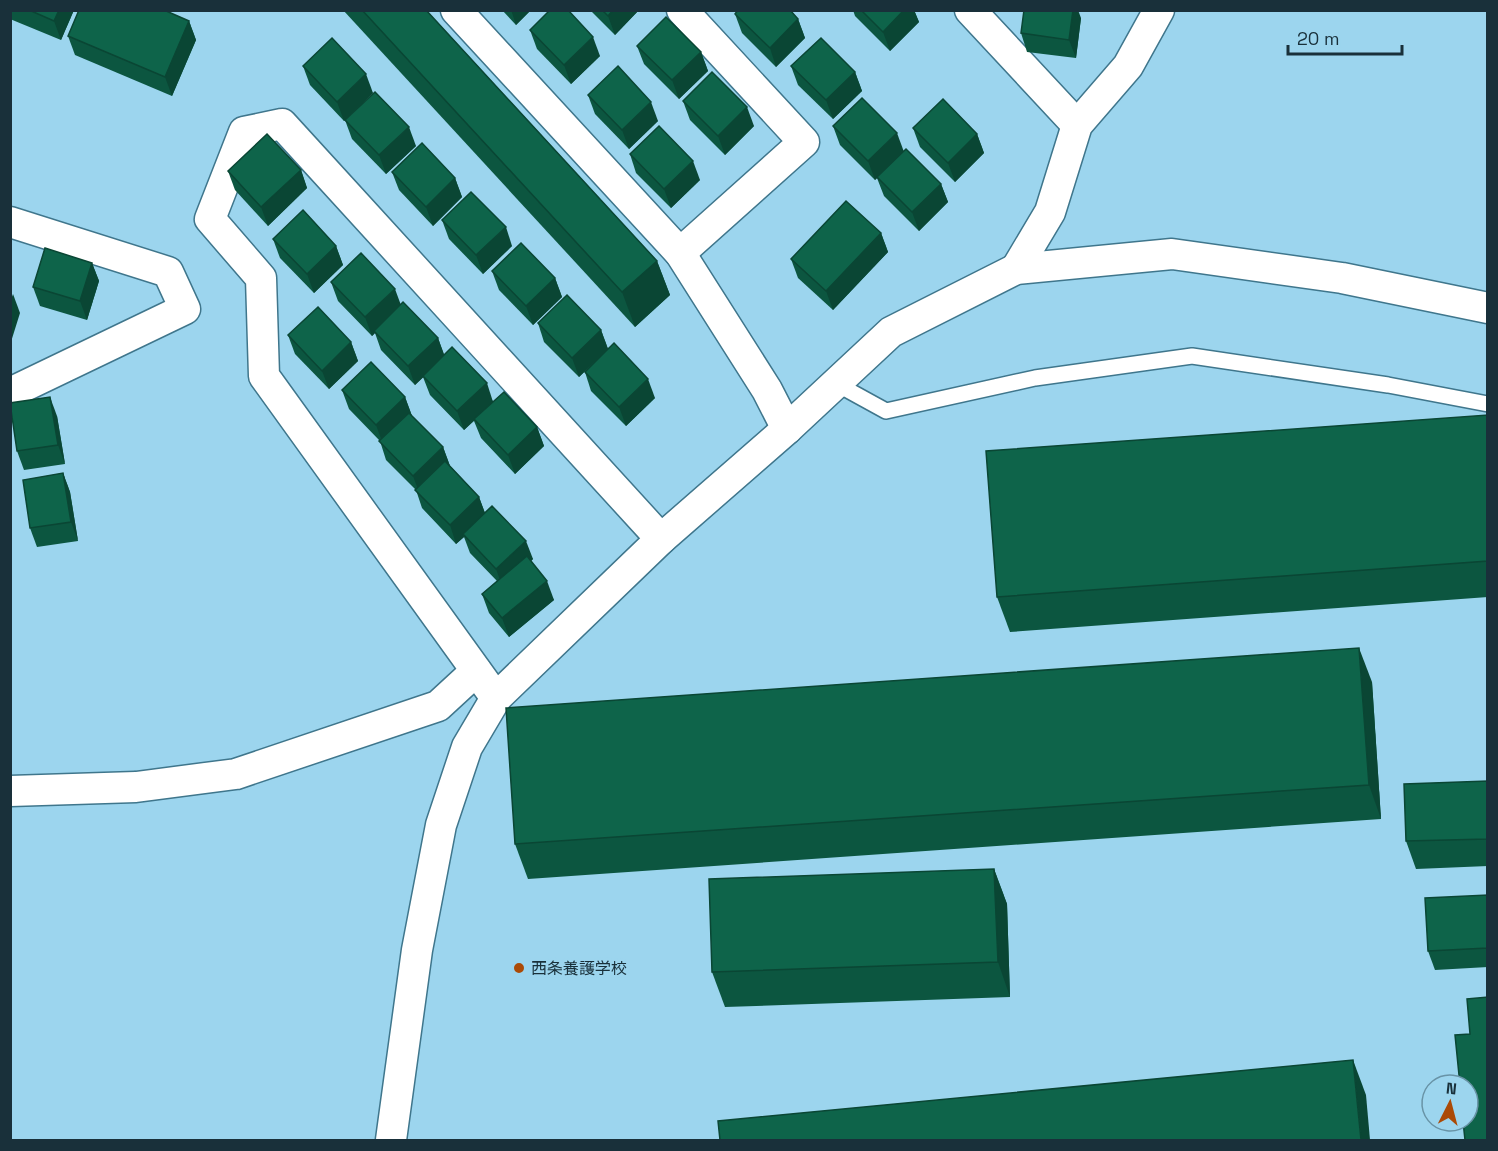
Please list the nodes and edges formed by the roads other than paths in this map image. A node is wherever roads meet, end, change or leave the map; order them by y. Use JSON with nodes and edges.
{"nodes":[{"id":1,"x":456,"y":10,"type":"edge"},
{"id":2,"x":682,"y":10,"type":"edge"},
{"id":3,"x":1159,"y":10,"type":"edge"},
{"id":4,"x":981,"y":14,"type":"edge"},
{"id":5,"x":1077,"y":125,"type":"junction"},
{"id":6,"x":10,"y":222,"type":"edge"},
{"id":7,"x":680,"y":253,"type":"junction"},
{"id":8,"x":1016,"y":269,"type":"junction"},
{"id":9,"x":1488,"y":308,"type":"edge"},
{"id":10,"x":835,"y":383,"type":"junction"},
{"id":11,"x":10,"y":393,"type":"edge"},
{"id":12,"x":1488,"y":404,"type":"edge"},
{"id":13,"x":787,"y":429,"type":"junction"},
{"id":14,"x":661,"y":539,"type":"junction"},
{"id":15,"x":476,"y":671,"type":"junction"},
{"id":16,"x":496,"y":698,"type":"junction"},
{"id":17,"x":438,"y":706,"type":"junction"},
{"id":18,"x":481,"y":724,"type":"junction"},
{"id":19,"x":10,"y":791,"type":"edge"},
{"id":20,"x":391,"y":1140,"type":"edge"}],
"edges":[{"from":1,"to":7,"type":"street"},
{"from":2,"to":7,"type":"street"},
{"from":3,"to":5,"type":"street"},
{"from":4,"to":5,"type":"street"},
{"from":5,"to":8,"type":"street"},
{"from":6,"to":11,"type":"street"},
{"from":7,"to":13,"type":"street"},
{"from":8,"to":9,"type":"street"},
{"from":8,"to":10,"type":"street"},
{"from":10,"to":12,"type":"lane"},
{"from":10,"to":13,"type":"street"},
{"from":13,"to":14,"type":"street"},
{"from":14,"to":15,"type":"street"},
{"from":14,"to":16,"type":"street"},
{"from":15,"to":16,"type":"street"},
{"from":15,"to":17,"type":"street"},
{"from":16,"to":18,"type":"street"},
{"from":17,"to":18,"type":"street"},
{"from":17,"to":19,"type":"street"},
{"from":18,"to":20,"type":"street"}]}
